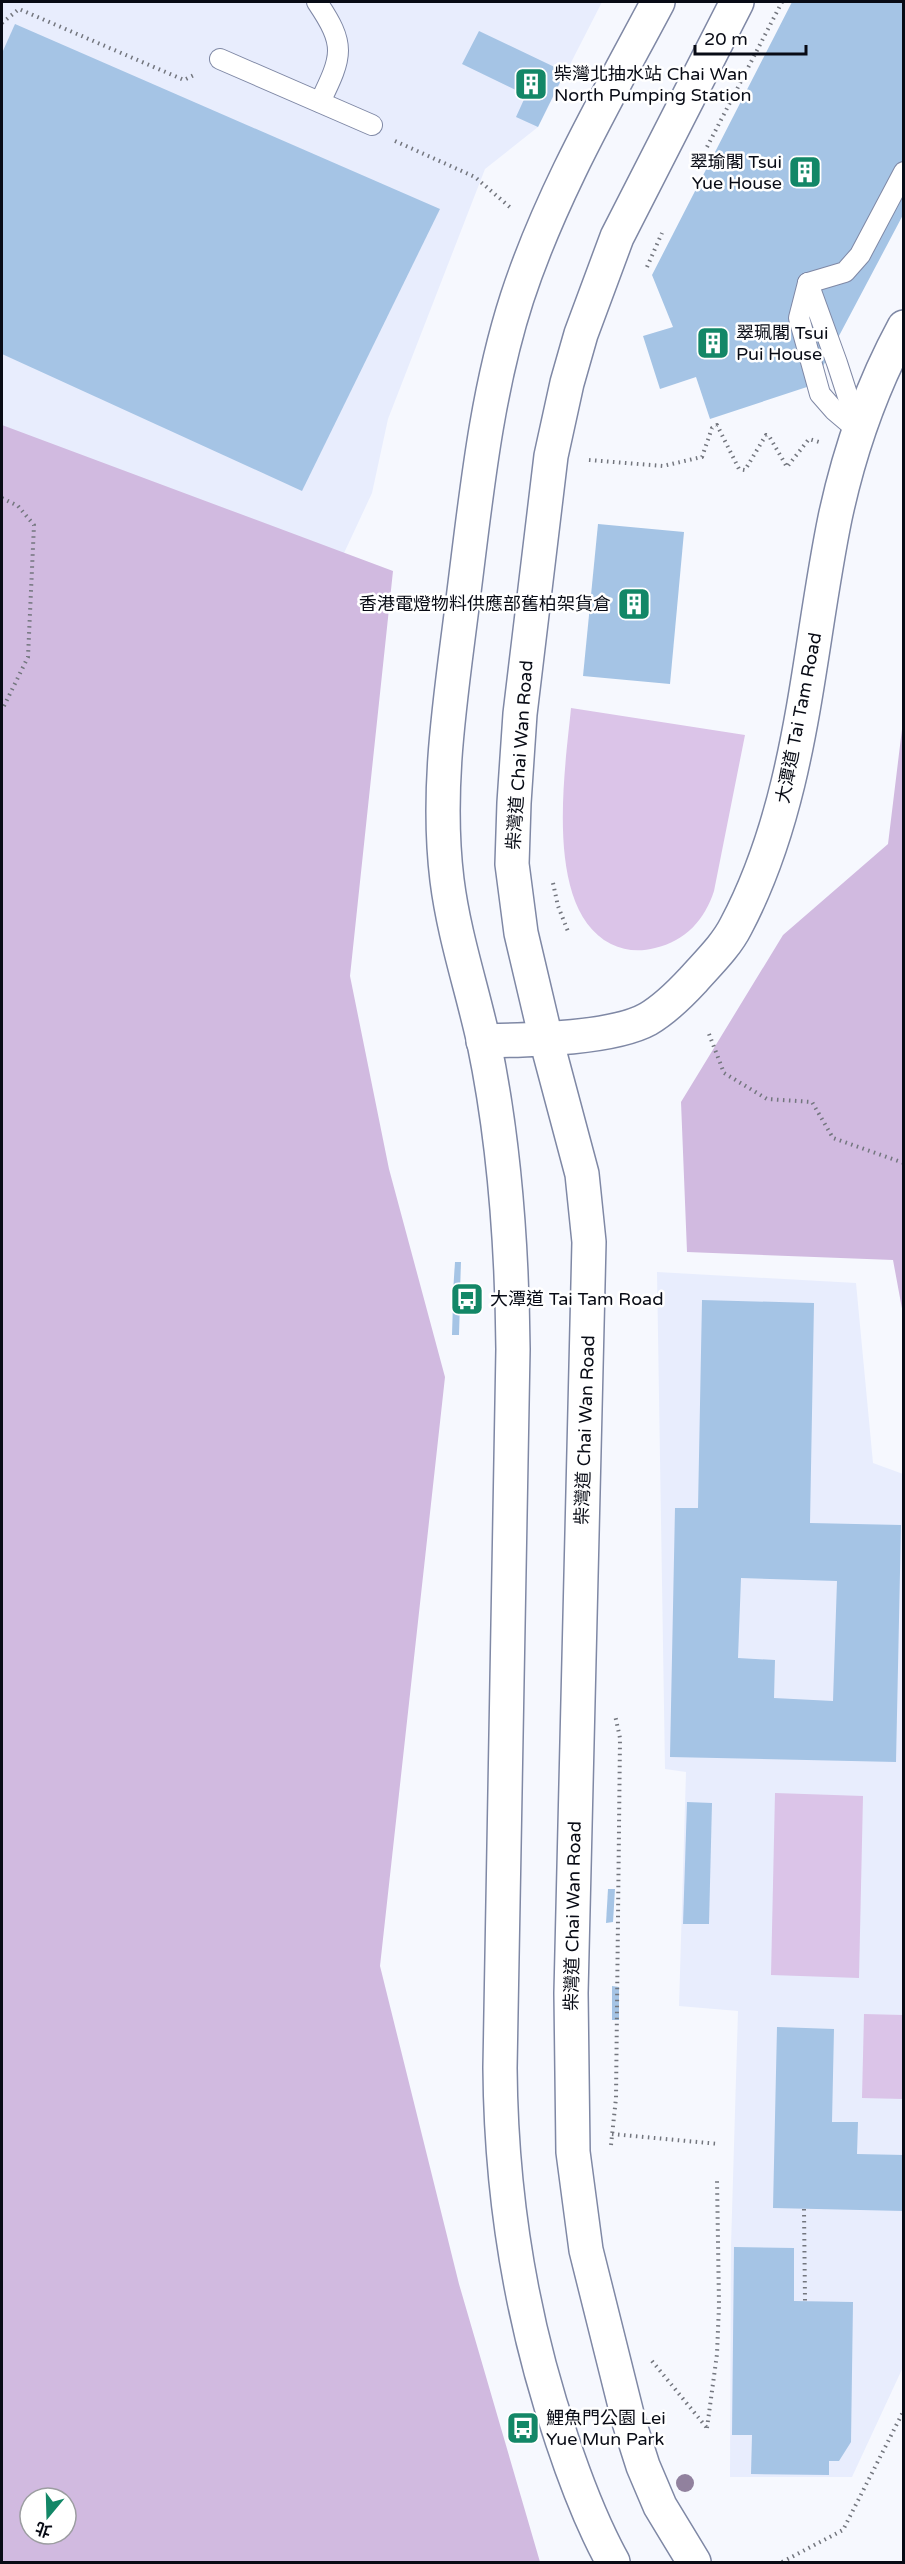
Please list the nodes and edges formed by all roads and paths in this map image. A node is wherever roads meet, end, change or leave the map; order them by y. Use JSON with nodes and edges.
{"nodes":[{"id":1,"x":317,"y":2,"type":"edge"},
{"id":2,"x":658,"y":2,"type":"edge"},
{"id":3,"x":736,"y":2,"type":"edge"},
{"id":4,"x":782,"y":2,"type":"edge"},
{"id":5,"x":2,"y":23,"type":"edge"},
{"id":6,"x":220,"y":59,"type":"joint"},
{"id":7,"x":320,"y":102,"type":"junction"},
{"id":8,"x":372,"y":125,"type":"joint"},
{"id":9,"x":701,"y":158,"type":"dead end"},
{"id":10,"x":903,"y":172,"type":"edge"},
{"id":11,"x":517,"y":213,"type":"dead end"},
{"id":12,"x":664,"y":230,"type":"dead end"},
{"id":13,"x":645,"y":271,"type":"dead end"},
{"id":14,"x":903,"y":327,"type":"edge"},
{"id":15,"x":860,"y":432,"type":"junction"},
{"id":16,"x":822,"y":443,"type":"dead end"},
{"id":17,"x":591,"y":450,"type":"dead end"},
{"id":18,"x":589,"y":460,"type":"junction"},
{"id":19,"x":588,"y":471,"type":"dead end"},
{"id":20,"x":2,"y":498,"type":"edge"},
{"id":21,"x":2,"y":710,"type":"edge"},
{"id":22,"x":552,"y":878,"type":"dead end"},
{"id":23,"x":569,"y":934,"type":"dead end"},
{"id":24,"x":709,"y":1034,"type":"dead end"},
{"id":25,"x":546,"y":1039,"type":"junction"},
{"id":26,"x":483,"y":1041,"type":"junction"},
{"id":27,"x":903,"y":1163,"type":"edge"},
{"id":28,"x":614,"y":1708,"type":"dead end"},
{"id":29,"x":612,"y":2134,"type":"junction"},
{"id":30,"x":719,"y":2144,"type":"dead end"},
{"id":31,"x":610,"y":2156,"type":"dead end"},
{"id":32,"x":717,"y":2179,"type":"dead end"},
{"id":33,"x":804,"y":2209,"type":"dead end"},
{"id":34,"x":805,"y":2301,"type":"dead end"},
{"id":35,"x":647,"y":2355,"type":"dead end"},
{"id":36,"x":903,"y":2410,"type":"edge"},
{"id":37,"x":613,"y":2562,"type":"edge"},
{"id":38,"x":694,"y":2562,"type":"edge"},
{"id":39,"x":782,"y":2562,"type":"edge"}],
"edges":[{"from":1,"to":7,"type":"lane"},
{"from":2,"to":26,"type":"main road"},
{"from":3,"to":25,"type":"main road","name":"柴灣道 Chai Wan Road"},
{"from":4,"to":9,"type":"path"},
{"from":5,"to":6,"type":"path"},
{"from":6,"to":7,"type":"lane"},
{"from":7,"to":8,"type":"lane"},
{"from":8,"to":11,"type":"path"},
{"from":10,"to":15,"type":"lane"},
{"from":12,"to":13,"type":"path"},
{"from":14,"to":15,"type":"main road","name":"大潭道 Tai Tam Road"},
{"from":15,"to":25,"type":"main road","name":"大潭道 Tai Tam Road"},
{"from":16,"to":18,"type":"path"},
{"from":17,"to":18,"type":"path"},
{"from":18,"to":19,"type":"path"},
{"from":20,"to":21,"type":"path"},
{"from":22,"to":23,"type":"path"},
{"from":24,"to":27,"type":"path"},
{"from":25,"to":26,"type":"main road","name":"大潭道 Tai Tam Road"},
{"from":25,"to":38,"type":"main road","name":"柴灣道 Chai Wan Road"},
{"from":26,"to":37,"type":"main road"},
{"from":28,"to":29,"type":"path"},
{"from":29,"to":30,"type":"path"},
{"from":29,"to":31,"type":"path"},
{"from":32,"to":35,"type":"path"},
{"from":33,"to":34,"type":"path"},
{"from":36,"to":39,"type":"path"}]}
